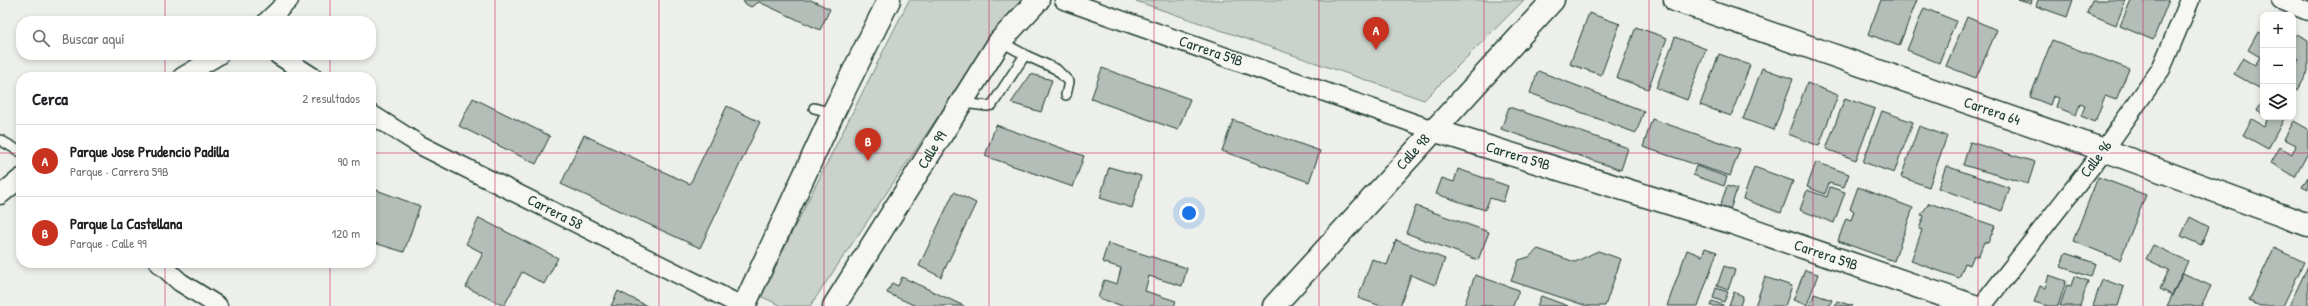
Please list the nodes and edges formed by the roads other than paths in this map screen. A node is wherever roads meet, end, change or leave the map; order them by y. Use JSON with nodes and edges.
{"nodes":[{"id":1,"x":289,"y":0,"type":"edge"},
{"id":2,"x":889,"y":0,"type":"edge"},
{"id":3,"x":1038,"y":0,"type":"edge"},
{"id":4,"x":1064,"y":0,"type":"edge"},
{"id":5,"x":1554,"y":0,"type":"edge"},
{"id":6,"x":1675,"y":0,"type":"edge"},
{"id":7,"x":2190,"y":0,"type":"edge"},
{"id":8,"x":2280,"y":0,"type":"edge"},
{"id":9,"x":2308,"y":11,"type":"edge"},
{"id":10,"x":272,"y":16,"type":"edge"},
{"id":11,"x":1000,"y":41,"type":"junction"},
{"id":12,"x":1025,"y":55,"type":"junction"},
{"id":13,"x":211,"y":60,"type":"edge"},
{"id":14,"x":286,"y":60,"type":"edge"},
{"id":15,"x":190,"y":72,"type":"edge"},
{"id":16,"x":305,"y":72,"type":"edge"},
{"id":17,"x":1066,"y":95,"type":"dead end"},
{"id":18,"x":961,"y":103,"type":"junction"},
{"id":19,"x":376,"y":117,"type":"edge"},
{"id":20,"x":1433,"y":130,"type":"junction"},
{"id":21,"x":0,"y":140,"type":"edge"},
{"id":22,"x":16,"y":149,"type":"edge"},
{"id":23,"x":2104,"y":150,"type":"junction"},
{"id":24,"x":16,"y":183,"type":"edge"},
{"id":25,"x":0,"y":195,"type":"edge"},
{"id":26,"x":2308,"y":225,"type":"edge"},
{"id":27,"x":165,"y":268,"type":"edge"},
{"id":28,"x":218,"y":306,"type":"edge"},
{"id":29,"x":743,"y":306,"type":"edge"},
{"id":30,"x":834,"y":306,"type":"edge"},
{"id":31,"x":1275,"y":306,"type":"edge"},
{"id":32,"x":1974,"y":306,"type":"edge"},
{"id":33,"x":1982,"y":306,"type":"edge"}],
"edges":[{"from":1,"to":10,"type":"street"},
{"from":2,"to":29,"type":"street"},
{"from":3,"to":11,"type":"street","name":"Calle 99"},
{"from":4,"to":20,"type":"street","name":"Carrera 59B"},
{"from":5,"to":20,"type":"street","name":"Calle 98"},
{"from":6,"to":23,"type":"street","name":"Carrera 64"},
{"from":7,"to":23,"type":"street","name":"Calle 96"},
{"from":8,"to":9,"type":"street"},
{"from":11,"to":12,"type":"lane"},
{"from":11,"to":18,"type":"street","name":"Calle 99"},
{"from":12,"to":17,"type":"lane"},
{"from":12,"to":18,"type":"lane"},
{"from":13,"to":15,"type":"street"},
{"from":14,"to":16,"type":"street"},
{"from":18,"to":30,"type":"street","name":"Calle 99"},
{"from":19,"to":29,"type":"street","name":"Carrera 58"},
{"from":20,"to":31,"type":"street","name":"Calle 98"},
{"from":20,"to":32,"type":"street","name":"Carrera 59B"},
{"from":21,"to":22,"type":"lane"},
{"from":23,"to":26,"type":"street","name":"Carrera 64"},
{"from":23,"to":33,"type":"street","name":"Calle 96"},
{"from":24,"to":25,"type":"street"},
{"from":27,"to":28,"type":"street"}]}
